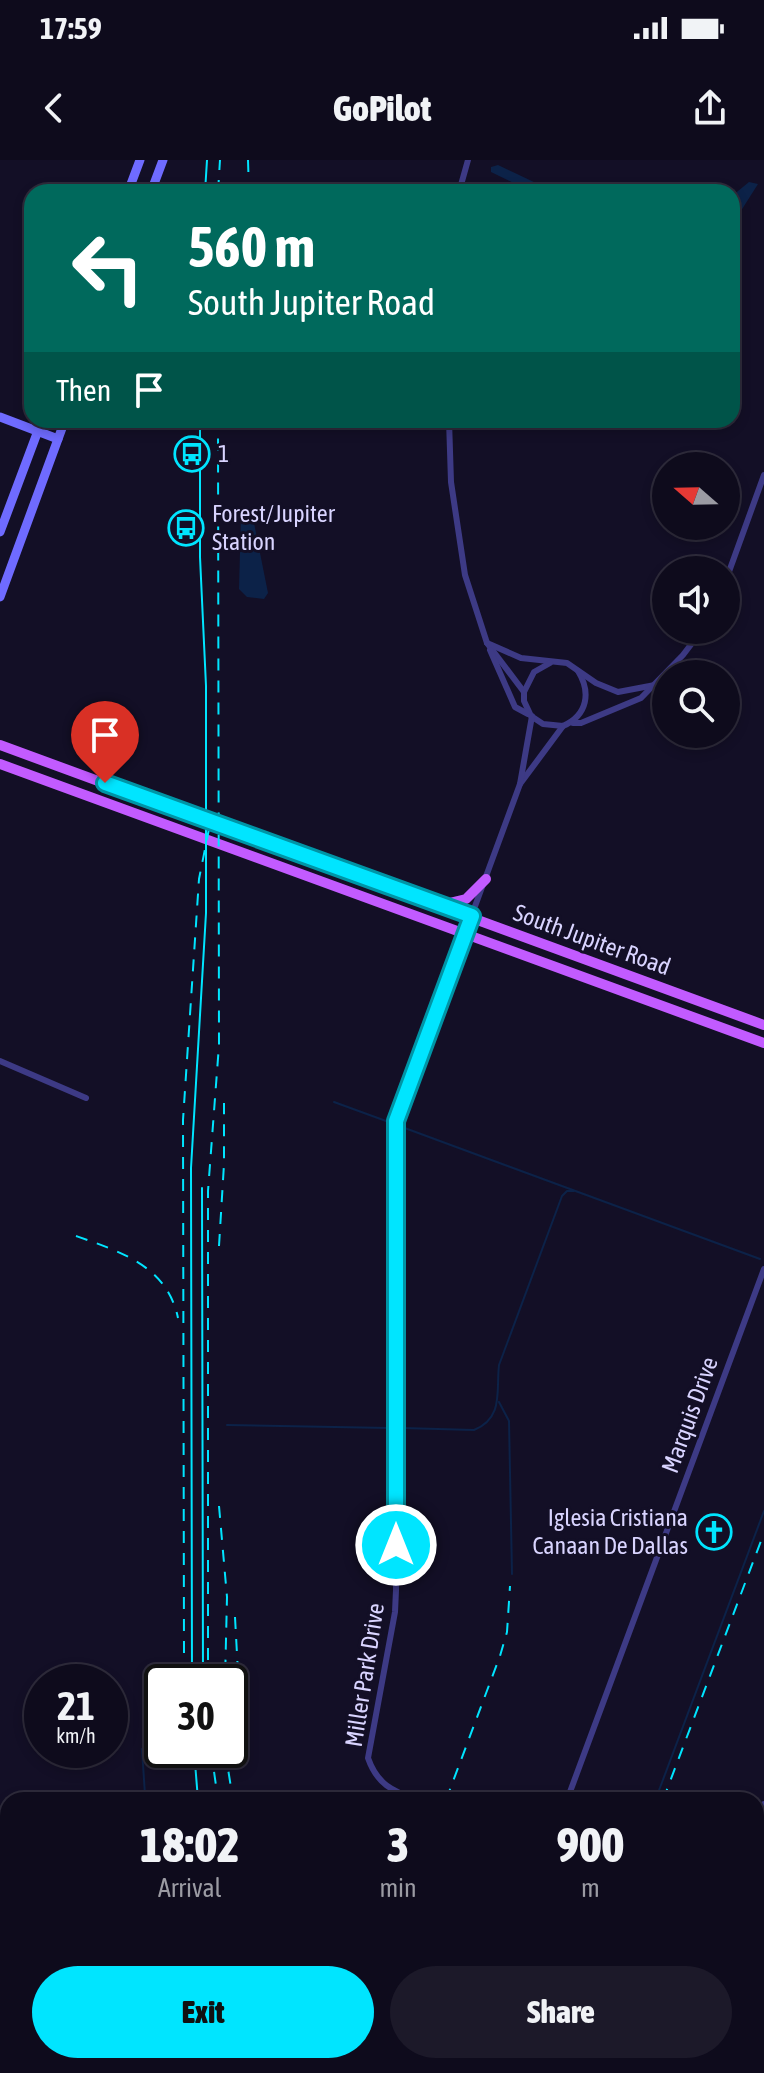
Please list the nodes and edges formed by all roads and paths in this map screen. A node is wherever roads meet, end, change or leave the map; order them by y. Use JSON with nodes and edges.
{"nodes":[{"id":1,"x":140,"y":160,"type":"edge"},
{"id":2,"x":163,"y":160,"type":"edge"},
{"id":3,"x":468,"y":160,"type":"edge"},
{"id":4,"x":131,"y":184,"type":"edge"},
{"id":5,"x":154,"y":184,"type":"edge"},
{"id":6,"x":461,"y":184,"type":"edge"},
{"id":7,"x":0,"y":417,"type":"edge"},
{"id":8,"x":24,"y":426,"type":"edge"},
{"id":9,"x":30,"y":428,"type":"edge"},
{"id":10,"x":39,"y":428,"type":"edge"},
{"id":11,"x":62,"y":428,"type":"edge"},
{"id":12,"x":449,"y":428,"type":"edge"},
{"id":13,"x":38,"y":431,"type":"junction"},
{"id":14,"x":58,"y":439,"type":"junction"},
{"id":15,"x":764,"y":475,"type":"edge"},
{"id":16,"x":0,"y":532,"type":"edge"},
{"id":17,"x":735,"y":556,"type":"edge"},
{"id":18,"x":0,"y":597,"type":"edge"},
{"id":19,"x":487,"y":643,"type":"junction"},
{"id":20,"x":690,"y":644,"type":"edge"},
{"id":21,"x":676,"y":660,"type":"edge"},
{"id":22,"x":553,"y":662,"type":"junction"},
{"id":23,"x":578,"y":671,"type":"junction"},
{"id":24,"x":652,"y":686,"type":"edge"},
{"id":25,"x":652,"y":688,"type":"edge"},
{"id":26,"x":524,"y":692,"type":"junction"},
{"id":27,"x":532,"y":716,"type":"junction"},
{"id":28,"x":566,"y":725,"type":"junction"},
{"id":29,"x":0,"y":745,"type":"edge"},
{"id":30,"x":0,"y":764,"type":"edge"},
{"id":31,"x":105,"y":783,"type":"junction"},
{"id":32,"x":520,"y":784,"type":"junction"},
{"id":33,"x":100,"y":799,"type":"junction"},
{"id":34,"x":323,"y":863,"type":"junction"},
{"id":35,"x":317,"y":878,"type":"junction"},
{"id":36,"x":486,"y":879,"type":"junction"},
{"id":37,"x":441,"y":905,"type":"junction"},
{"id":38,"x":472,"y":916,"type":"junction"},
{"id":39,"x":466,"y":933,"type":"junction"},
{"id":40,"x":657,"y":985,"type":"junction"},
{"id":41,"x":651,"y":1001,"type":"junction"},
{"id":42,"x":764,"y":1025,"type":"edge"},
{"id":43,"x":764,"y":1043,"type":"edge"},
{"id":44,"x":0,"y":1061,"type":"edge"},
{"id":45,"x":86,"y":1098,"type":"dead end"},
{"id":46,"x":764,"y":1269,"type":"edge"},
{"id":47,"x":400,"y":1792,"type":"edge"},
{"id":48,"x":570,"y":1792,"type":"edge"}],
"edges":[{"from":1,"to":4,"type":"main road"},
{"from":2,"to":5,"type":"main road"},
{"from":3,"to":6,"type":"street"},
{"from":7,"to":8,"type":"main road"},
{"from":9,"to":13,"type":"main road"},
{"from":10,"to":13,"type":"main road"},
{"from":11,"to":14,"type":"main road"},
{"from":12,"to":19,"type":"street"},
{"from":13,"to":14,"type":"main road"},
{"from":13,"to":16,"type":"main road"},
{"from":14,"to":18,"type":"main road"},
{"from":15,"to":17,"type":"street"},
{"from":19,"to":22,"type":"street"},
{"from":19,"to":26,"type":"street"},
{"from":19,"to":27,"type":"street"},
{"from":20,"to":21,"type":"street"},
{"from":22,"to":23,"type":"street"},
{"from":22,"to":26,"type":"street"},
{"from":23,"to":24,"type":"street"},
{"from":23,"to":28,"type":"street"},
{"from":25,"to":28,"type":"street"},
{"from":26,"to":27,"type":"street"},
{"from":27,"to":28,"type":"street"},
{"from":27,"to":32,"type":"street"},
{"from":28,"to":32,"type":"street"},
{"from":29,"to":31,"type":"main road","name":"South Jupiter Road"},
{"from":30,"to":33,"type":"main road","name":"South Jupiter Road"},
{"from":31,"to":33,"type":"main road"},
{"from":31,"to":34,"type":"main road","name":"South Jupiter Road"},
{"from":32,"to":36,"type":"street","name":"Miller Park Drive"},
{"from":33,"to":35,"type":"main road","name":"South Jupiter Road"},
{"from":34,"to":35,"type":"main road"},
{"from":34,"to":37,"type":"main road","name":"South Jupiter Road"},
{"from":35,"to":39,"type":"main road","name":"South Jupiter Road"},
{"from":36,"to":37,"type":"main road"},
{"from":36,"to":38,"type":"street","name":"Miller Park Drive"},
{"from":37,"to":38,"type":"main road","name":"South Jupiter Road"},
{"from":38,"to":39,"type":"street","name":"Miller Park Drive"},
{"from":38,"to":40,"type":"main road","name":"South Jupiter Road"},
{"from":39,"to":41,"type":"main road","name":"South Jupiter Road"},
{"from":39,"to":47,"type":"street","name":"Miller Park Drive"},
{"from":40,"to":41,"type":"main road"},
{"from":40,"to":42,"type":"main road","name":"South Jupiter Road"},
{"from":41,"to":43,"type":"main road","name":"South Jupiter Road"},
{"from":44,"to":45,"type":"street"},
{"from":46,"to":48,"type":"street","name":"Marquis Drive"}]}
